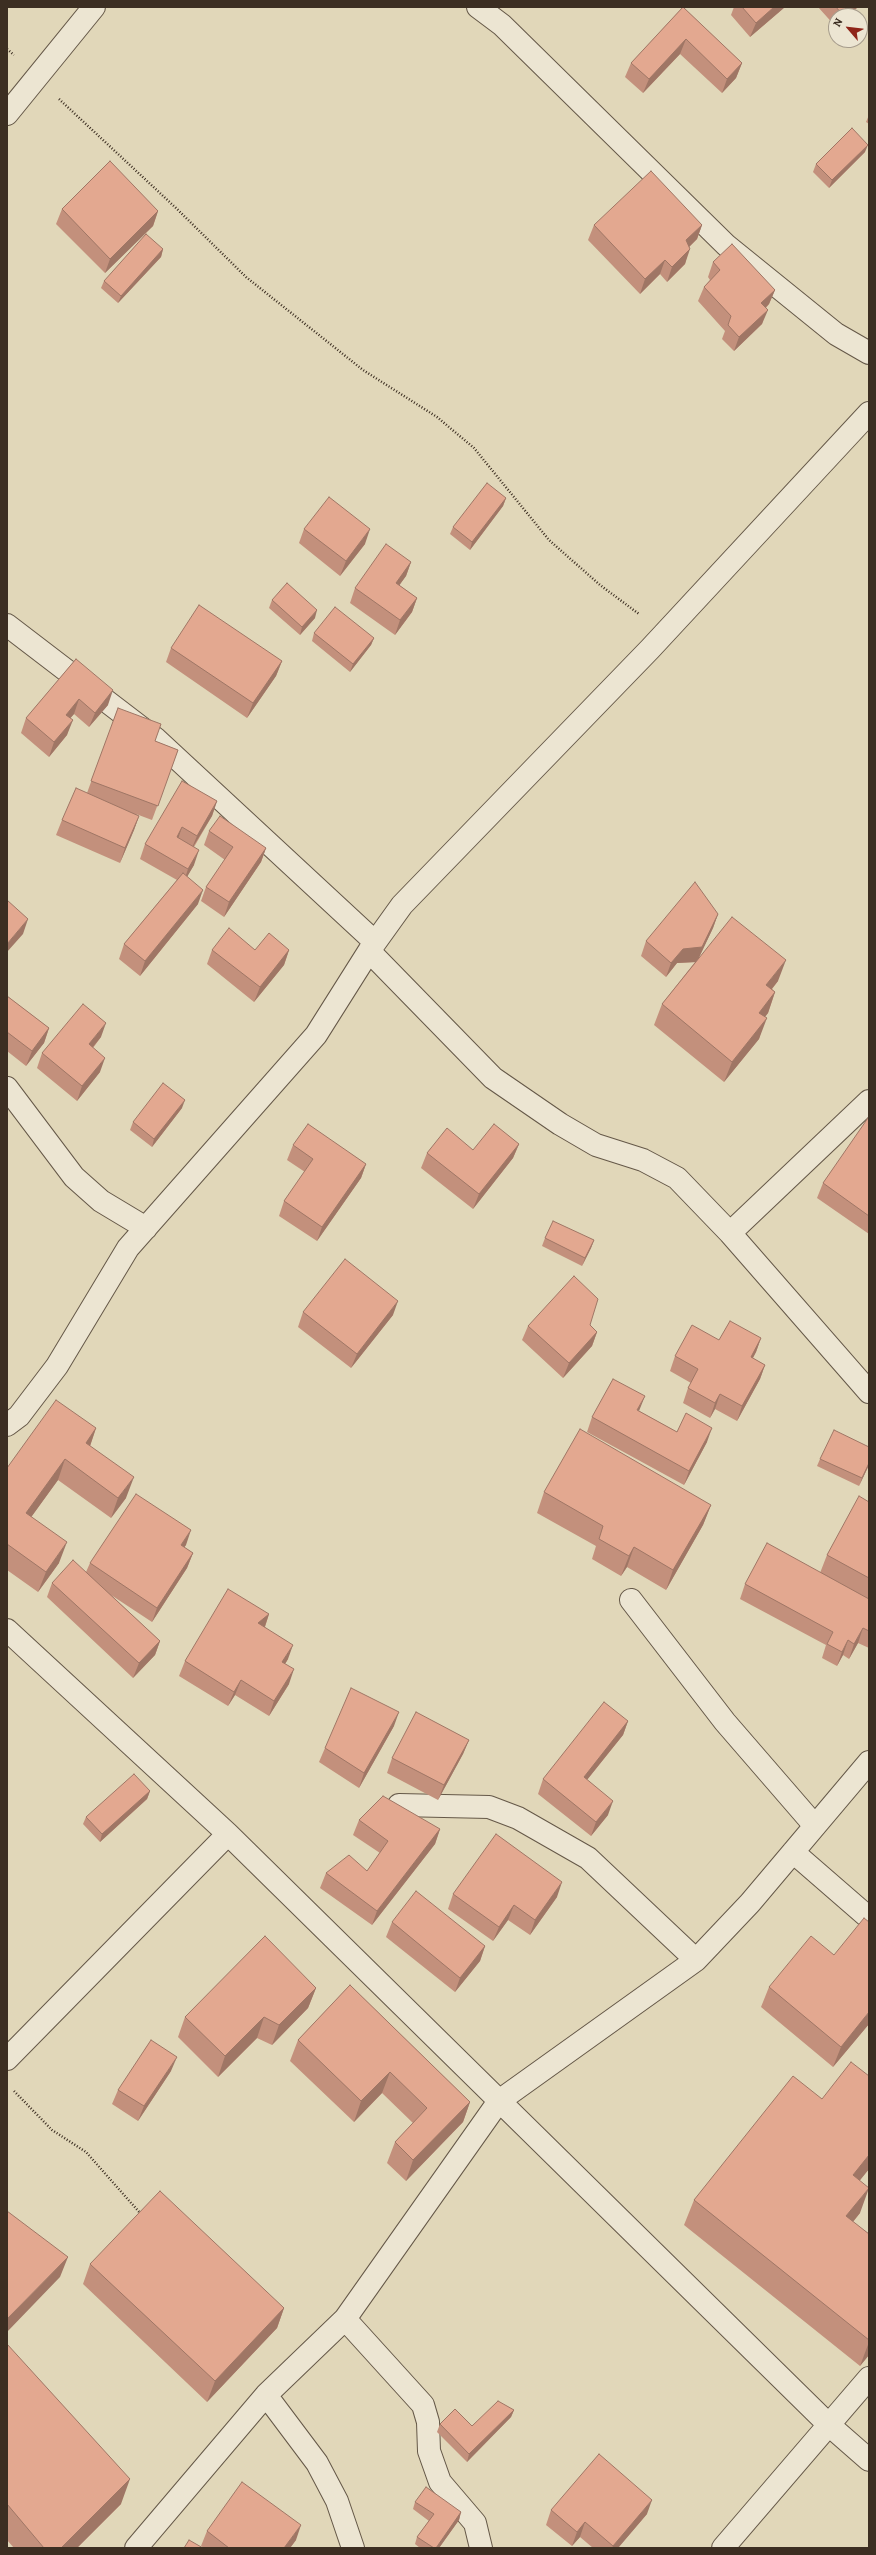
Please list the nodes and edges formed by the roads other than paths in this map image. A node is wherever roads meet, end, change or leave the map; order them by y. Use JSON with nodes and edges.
{"nodes":[{"id":1,"x":94,"y":7,"type":"edge"},
{"id":2,"x":478,"y":7,"type":"edge"},
{"id":3,"x":7,"y":114,"type":"edge"},
{"id":4,"x":869,"y":353,"type":"edge"},
{"id":5,"x":869,"y":413,"type":"edge"},
{"id":6,"x":7,"y":625,"type":"edge"},
{"id":7,"x":372,"y":946,"type":"junction"},
{"id":8,"x":7,"y":1088,"type":"edge"},
{"id":9,"x":869,"y":1101,"type":"edge"},
{"id":10,"x":146,"y":1228,"type":"junction"},
{"id":11,"x":730,"y":1233,"type":"junction"},
{"id":12,"x":869,"y":1392,"type":"edge"},
{"id":13,"x":7,"y":1426,"type":"edge"},
{"id":14,"x":631,"y":1600,"type":"dead end"},
{"id":15,"x":7,"y":1630,"type":"edge"},
{"id":16,"x":869,"y":1762,"type":"edge"},
{"id":17,"x":399,"y":1806,"type":"edge"},
{"id":18,"x":815,"y":1826,"type":"junction"},
{"id":19,"x":228,"y":1834,"type":"junction"},
{"id":20,"x":793,"y":1852,"type":"junction"},
{"id":21,"x":869,"y":1918,"type":"edge"},
{"id":22,"x":696,"y":1960,"type":"junction"},
{"id":23,"x":7,"y":2059,"type":"edge"},
{"id":24,"x":499,"y":2101,"type":"junction"},
{"id":25,"x":345,"y":2319,"type":"junction"},
{"id":26,"x":869,"y":2378,"type":"edge"},
{"id":27,"x":266,"y":2394,"type":"junction"},
{"id":28,"x":829,"y":2425,"type":"junction"},
{"id":29,"x":869,"y":2460,"type":"edge"},
{"id":30,"x":136,"y":2548,"type":"edge"},
{"id":31,"x":353,"y":2548,"type":"edge"},
{"id":32,"x":481,"y":2548,"type":"edge"},
{"id":33,"x":723,"y":2548,"type":"edge"}],
"edges":[{"from":1,"to":3,"type":"street"},
{"from":2,"to":4,"type":"street"},
{"from":5,"to":7,"type":"street"},
{"from":6,"to":7,"type":"street"},
{"from":7,"to":10,"type":"street"},
{"from":7,"to":11,"type":"street"},
{"from":8,"to":10,"type":"street"},
{"from":9,"to":11,"type":"street"},
{"from":10,"to":13,"type":"street"},
{"from":11,"to":12,"type":"street"},
{"from":14,"to":18,"type":"street"},
{"from":15,"to":19,"type":"street"},
{"from":16,"to":18,"type":"street"},
{"from":17,"to":22,"type":"street"},
{"from":18,"to":20,"type":"street"},
{"from":19,"to":23,"type":"street"},
{"from":19,"to":24,"type":"street"},
{"from":20,"to":21,"type":"street"},
{"from":20,"to":22,"type":"street"},
{"from":22,"to":24,"type":"street"},
{"from":24,"to":25,"type":"street"},
{"from":24,"to":28,"type":"street"},
{"from":25,"to":27,"type":"street"},
{"from":25,"to":32,"type":"street"},
{"from":26,"to":28,"type":"street"},
{"from":27,"to":30,"type":"street"},
{"from":27,"to":31,"type":"street"},
{"from":28,"to":29,"type":"street"},
{"from":28,"to":33,"type":"street"}]}
